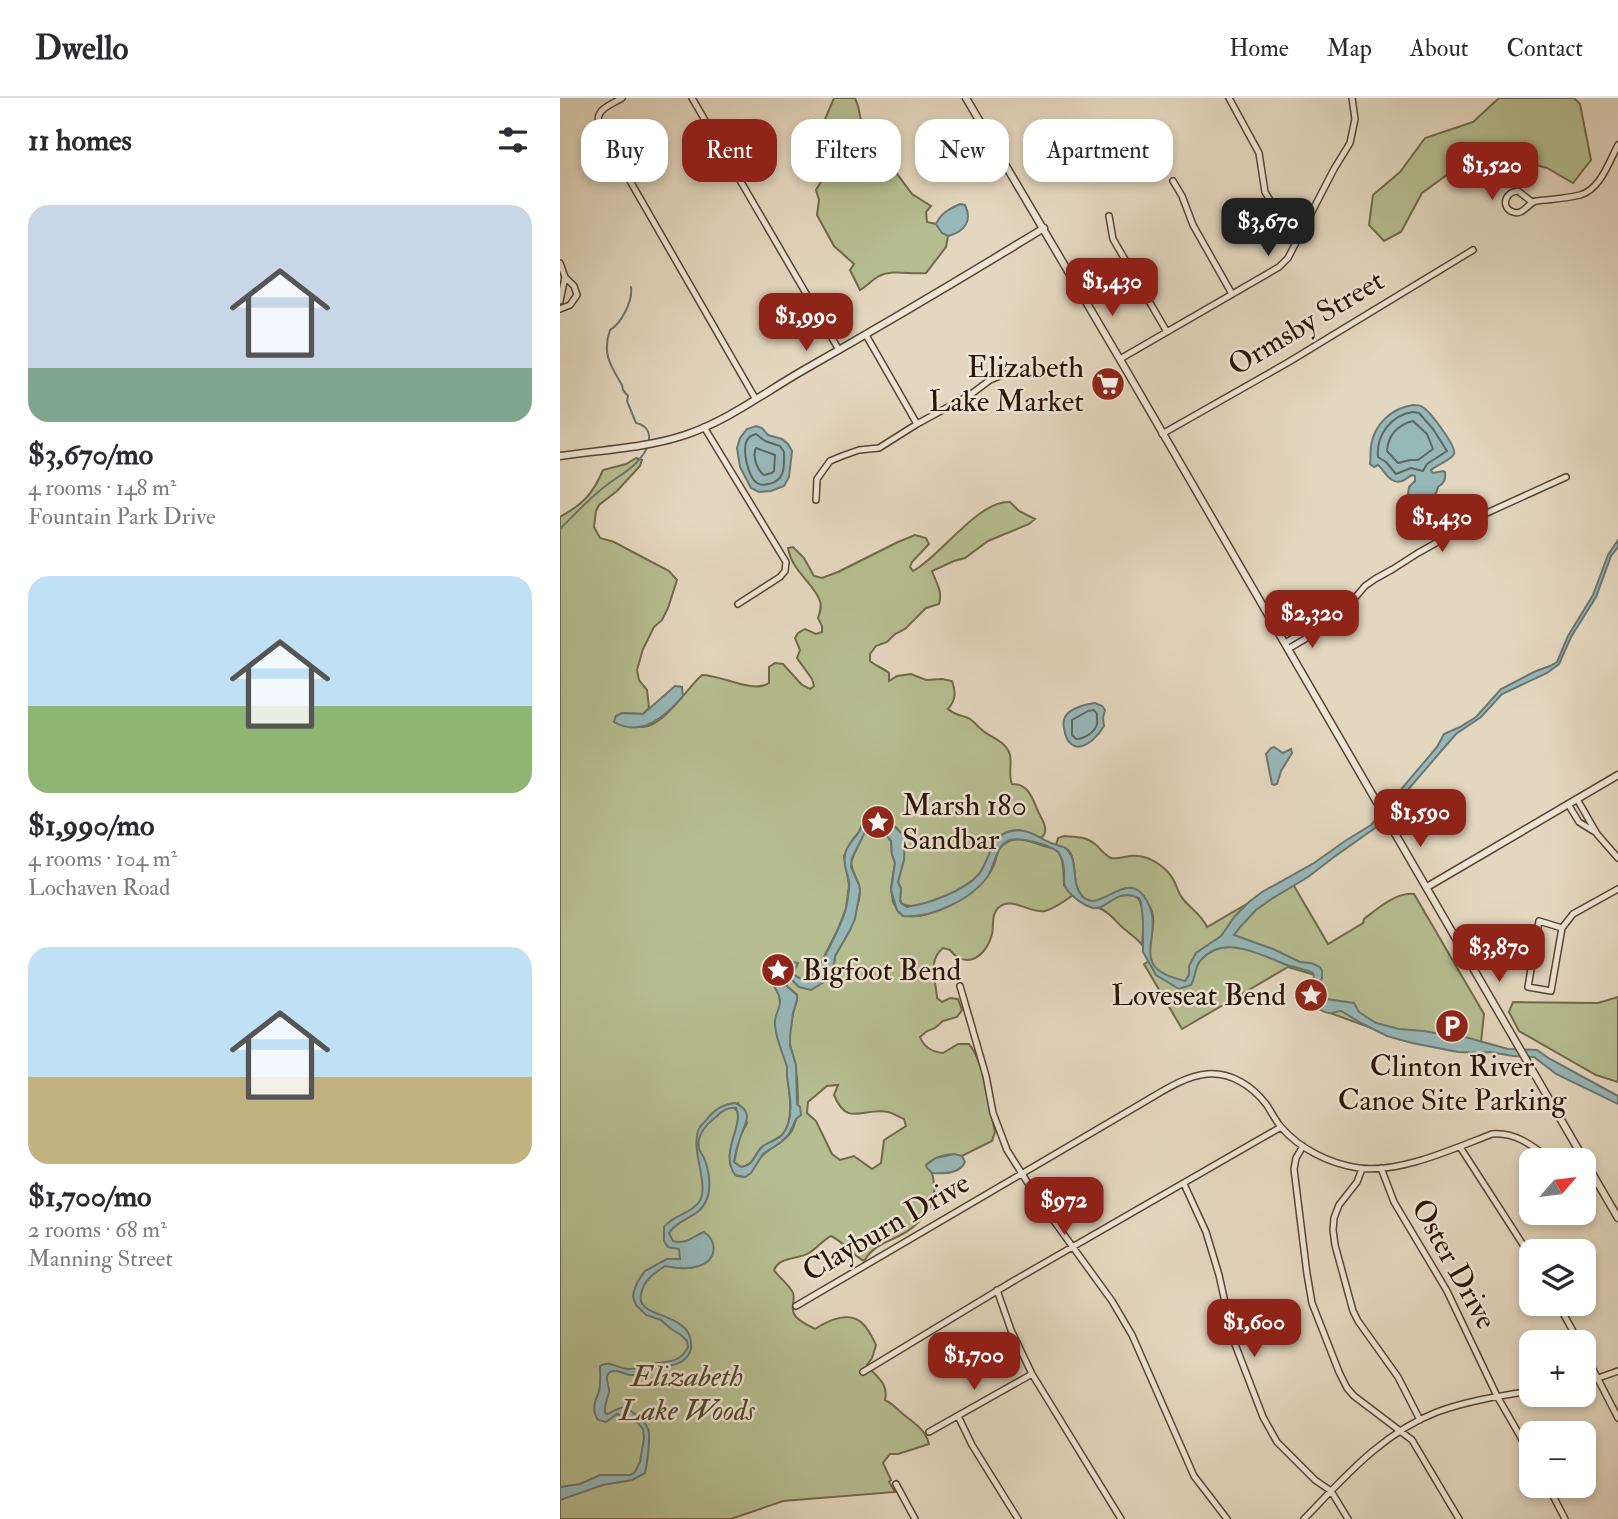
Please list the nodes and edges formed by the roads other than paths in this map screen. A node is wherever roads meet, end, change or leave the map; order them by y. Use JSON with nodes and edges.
{"nodes":[{"id":1,"x":622,"y":98,"type":"edge"},
{"id":2,"x":692,"y":98,"type":"edge"},
{"id":3,"x":966,"y":98,"type":"edge"},
{"id":4,"x":1229,"y":98,"type":"edge"},
{"id":5,"x":1352,"y":98,"type":"edge"},
{"id":6,"x":1618,"y":145,"type":"edge"},
{"id":7,"x":1173,"y":181,"type":"dead end"},
{"id":8,"x":1532,"y":202,"type":"junction"},
{"id":9,"x":1109,"y":216,"type":"dead end"},
{"id":10,"x":1044,"y":228,"type":"junction"},
{"id":11,"x":1299,"y":236,"type":"junction"},
{"id":12,"x":1473,"y":250,"type":"dead end"},
{"id":13,"x":560,"y":263,"type":"edge"},
{"id":14,"x":565,"y":277,"type":"junction"},
{"id":15,"x":1232,"y":294,"type":"junction"},
{"id":16,"x":560,"y":301,"type":"edge"},
{"id":17,"x":560,"y":309,"type":"edge"},
{"id":18,"x":1167,"y":332,"type":"junction"},
{"id":19,"x":866,"y":335,"type":"junction"},
{"id":20,"x":839,"y":350,"type":"junction"},
{"id":21,"x":1120,"y":359,"type":"junction"},
{"id":22,"x":1005,"y":374,"type":"dead end"},
{"id":23,"x":755,"y":398,"type":"junction"},
{"id":24,"x":917,"y":424,"type":"junction"},
{"id":25,"x":705,"y":427,"type":"junction"},
{"id":26,"x":1162,"y":433,"type":"junction"},
{"id":27,"x":560,"y":456,"type":"edge"},
{"id":28,"x":1566,"y":477,"type":"dead end"},
{"id":29,"x":816,"y":500,"type":"dead end"},
{"id":30,"x":738,"y":604,"type":"dead end"},
{"id":31,"x":1287,"y":646,"type":"junction"},
{"id":32,"x":1618,"y":775,"type":"edge"},
{"id":33,"x":1577,"y":799,"type":"junction"},
{"id":34,"x":1568,"y":804,"type":"junction"},
{"id":35,"x":1597,"y":834,"type":"junction"},
{"id":36,"x":1618,"y":858,"type":"edge"},
{"id":37,"x":1427,"y":887,"type":"junction"},
{"id":38,"x":1618,"y":889,"type":"edge"},
{"id":39,"x":1562,"y":928,"type":"junction"},
{"id":40,"x":960,"y":986,"type":"dead end"},
{"id":41,"x":1281,"y":1127,"type":"junction"},
{"id":42,"x":1303,"y":1146,"type":"junction"},
{"id":43,"x":1460,"y":1147,"type":"junction"},
{"id":44,"x":1535,"y":1148,"type":"edge"},
{"id":45,"x":1578,"y":1148,"type":"edge"},
{"id":46,"x":1381,"y":1168,"type":"junction"},
{"id":47,"x":1362,"y":1169,"type":"junction"},
{"id":48,"x":1021,"y":1175,"type":"junction"},
{"id":49,"x":1596,"y":1179,"type":"edge"},
{"id":50,"x":1184,"y":1184,"type":"junction"},
{"id":51,"x":1615,"y":1207,"type":"edge"},
{"id":52,"x":1618,"y":1218,"type":"edge"},
{"id":53,"x":1519,"y":1239,"type":"edge"},
{"id":54,"x":1073,"y":1247,"type":"junction"},
{"id":55,"x":997,"y":1290,"type":"junction"},
{"id":56,"x":796,"y":1306,"type":"dead end"},
{"id":57,"x":1618,"y":1371,"type":"edge"},
{"id":58,"x":863,"y":1372,"type":"dead end"},
{"id":59,"x":1032,"y":1374,"type":"junction"},
{"id":60,"x":1596,"y":1374,"type":"edge"},
{"id":61,"x":1598,"y":1378,"type":"junction"},
{"id":62,"x":1519,"y":1393,"type":"edge"},
{"id":63,"x":1497,"y":1396,"type":"junction"},
{"id":64,"x":958,"y":1416,"type":"junction"},
{"id":65,"x":1618,"y":1418,"type":"edge"},
{"id":66,"x":1420,"y":1420,"type":"junction"},
{"id":67,"x":1400,"y":1431,"type":"junction"},
{"id":68,"x":929,"y":1432,"type":"dead end"},
{"id":69,"x":1519,"y":1434,"type":"edge"},
{"id":70,"x":896,"y":1484,"type":"dead end"},
{"id":71,"x":1331,"y":1491,"type":"junction"},
{"id":72,"x":1554,"y":1498,"type":"edge"},
{"id":73,"x":915,"y":1519,"type":"edge"},
{"id":74,"x":1018,"y":1519,"type":"edge"},
{"id":75,"x":1121,"y":1519,"type":"edge"},
{"id":76,"x":1227,"y":1519,"type":"edge"},
{"id":77,"x":1304,"y":1519,"type":"edge"},
{"id":78,"x":1348,"y":1519,"type":"edge"},
{"id":79,"x":1459,"y":1519,"type":"edge"},
{"id":80,"x":1565,"y":1519,"type":"edge"}],
"edges":[{"from":1,"to":23,"type":"street"},
{"from":2,"to":20,"type":"street"},
{"from":3,"to":10,"type":"street"},
{"from":4,"to":11,"type":"street"},
{"from":5,"to":11,"type":"street"},
{"from":6,"to":8,"type":"street"},
{"from":7,"to":15,"type":"street"},
{"from":8,"to":8,"type":"street"},
{"from":9,"to":18,"type":"street"},
{"from":10,"to":19,"type":"street"},
{"from":10,"to":21,"type":"street"},
{"from":11,"to":15,"type":"street"},
{"from":12,"to":26,"type":"street","name":"Ormsby Street"},
{"from":13,"to":14,"type":"street"},
{"from":14,"to":16,"type":"street"},
{"from":14,"to":17,"type":"street"},
{"from":15,"to":18,"type":"street"},
{"from":18,"to":21,"type":"street"},
{"from":19,"to":20,"type":"street"},
{"from":19,"to":24,"type":"street"},
{"from":20,"to":23,"type":"street"},
{"from":21,"to":26,"type":"street"},
{"from":22,"to":24,"type":"street"},
{"from":23,"to":25,"type":"street"},
{"from":24,"to":29,"type":"street"},
{"from":25,"to":27,"type":"street"},
{"from":25,"to":30,"type":"street"},
{"from":26,"to":31,"type":"street"},
{"from":28,"to":31,"type":"street"},
{"from":31,"to":37,"type":"street"},
{"from":32,"to":33,"type":"street"},
{"from":33,"to":34,"type":"street"},
{"from":33,"to":35,"type":"street"},
{"from":34,"to":35,"type":"street"},
{"from":34,"to":37,"type":"street"},
{"from":35,"to":36,"type":"street"},
{"from":37,"to":45,"type":"street"},
{"from":38,"to":39,"type":"street"},
{"from":39,"to":39,"type":"street"},
{"from":40,"to":48,"type":"street"},
{"from":41,"to":42,"type":"street","name":"Clayburn Drive"},
{"from":41,"to":48,"type":"street","name":"Clayburn Drive"},
{"from":41,"to":50,"type":"street"},
{"from":42,"to":47,"type":"street","name":"Clayburn Drive"},
{"from":42,"to":67,"type":"street"},
{"from":43,"to":44,"type":"street","name":"Clayburn Drive"},
{"from":43,"to":46,"type":"street","name":"Clayburn Drive"},
{"from":43,"to":53,"type":"street"},
{"from":46,"to":47,"type":"street","name":"Clayburn Drive"},
{"from":46,"to":63,"type":"street","name":"Oster Drive"},
{"from":47,"to":66,"type":"street"},
{"from":48,"to":54,"type":"street"},
{"from":48,"to":56,"type":"street","name":"Clayburn Drive"},
{"from":49,"to":51,"type":"street"},
{"from":50,"to":54,"type":"street"},
{"from":50,"to":71,"type":"street"},
{"from":51,"to":52,"type":"street"},
{"from":54,"to":55,"type":"street"},
{"from":54,"to":76,"type":"street"},
{"from":55,"to":58,"type":"street"},
{"from":55,"to":59,"type":"street"},
{"from":57,"to":61,"type":"street"},
{"from":59,"to":64,"type":"street"},
{"from":59,"to":75,"type":"street"},
{"from":60,"to":61,"type":"street"},
{"from":61,"to":65,"type":"street"},
{"from":62,"to":63,"type":"street"},
{"from":63,"to":66,"type":"street"},
{"from":63,"to":69,"type":"street","name":"Oster Drive"},
{"from":64,"to":68,"type":"street"},
{"from":64,"to":74,"type":"street"},
{"from":66,"to":67,"type":"street"},
{"from":67,"to":71,"type":"street"},
{"from":67,"to":79,"type":"street"},
{"from":70,"to":73,"type":"street"},
{"from":71,"to":77,"type":"street"},
{"from":71,"to":78,"type":"street"},
{"from":72,"to":80,"type":"street"}]}
